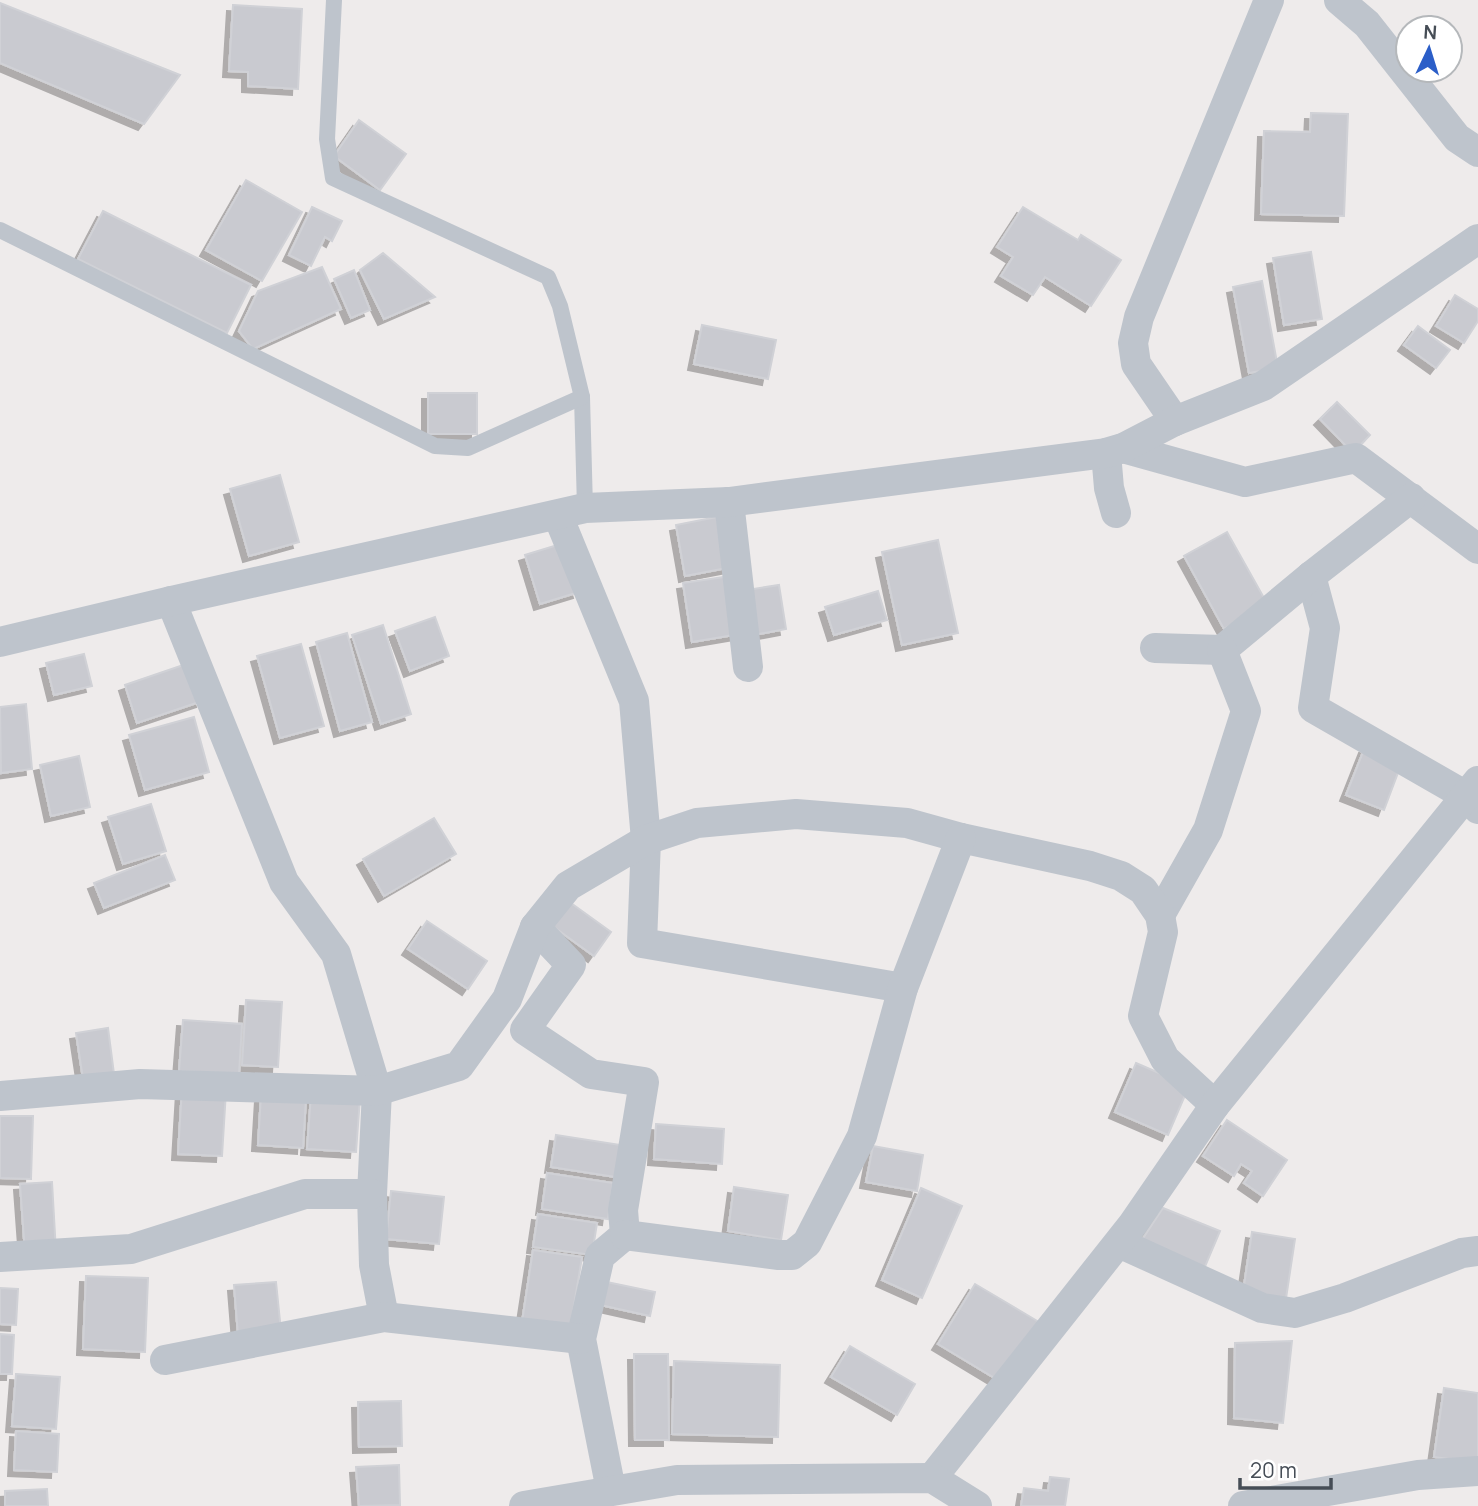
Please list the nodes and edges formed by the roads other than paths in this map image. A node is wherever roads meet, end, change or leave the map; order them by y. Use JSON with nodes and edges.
{"nodes":[{"id":1,"x":334,"y":0,"type":"edge"},
{"id":2,"x":1269,"y":0,"type":"edge"},
{"id":3,"x":1339,"y":0,"type":"edge"},
{"id":4,"x":1471,"y":138,"type":"edge"},
{"id":5,"x":0,"y":230,"type":"edge"},
{"id":6,"x":1478,"y":239,"type":"edge"},
{"id":7,"x":582,"y":397,"type":"junction"},
{"id":8,"x":1175,"y":421,"type":"junction"},
{"id":9,"x":1115,"y":451,"type":"junction"},
{"id":10,"x":1411,"y":498,"type":"junction"},
{"id":11,"x":729,"y":502,"type":"junction"},
{"id":12,"x":572,"y":512,"type":"junction"},
{"id":13,"x":1116,"y":513,"type":"dead end"},
{"id":14,"x":1478,"y":549,"type":"edge"},
{"id":15,"x":1311,"y":576,"type":"junction"},
{"id":16,"x":172,"y":601,"type":"junction"},
{"id":17,"x":0,"y":642,"type":"edge"},
{"id":18,"x":1155,"y":648,"type":"dead end"},
{"id":19,"x":1222,"y":650,"type":"junction"},
{"id":20,"x":748,"y":667,"type":"dead end"},
{"id":21,"x":1475,"y":795,"type":"edge"},
{"id":22,"x":961,"y":838,"type":"junction"},
{"id":23,"x":646,"y":839,"type":"junction"},
{"id":24,"x":1160,"y":915,"type":"junction"},
{"id":25,"x":536,"y":927,"type":"junction"},
{"id":26,"x":903,"y":988,"type":"junction"},
{"id":27,"x":377,"y":1091,"type":"junction"},
{"id":28,"x":0,"y":1096,"type":"edge"},
{"id":29,"x":1215,"y":1105,"type":"junction"},
{"id":30,"x":372,"y":1194,"type":"junction"},
{"id":31,"x":625,"y":1235,"type":"junction"},
{"id":32,"x":1119,"y":1243,"type":"junction"},
{"id":33,"x":1478,"y":1251,"type":"edge"},
{"id":34,"x":0,"y":1257,"type":"edge"},
{"id":35,"x":384,"y":1317,"type":"junction"},
{"id":36,"x":581,"y":1339,"type":"junction"},
{"id":37,"x":164,"y":1360,"type":"dead end"},
{"id":38,"x":1478,"y":1471,"type":"edge"},
{"id":39,"x":932,"y":1478,"type":"junction"},
{"id":40,"x":611,"y":1490,"type":"junction"},
{"id":41,"x":677,"y":1493,"type":"edge"},
{"id":42,"x":1306,"y":1501,"type":"edge"},
{"id":43,"x":524,"y":1506,"type":"edge"},
{"id":44,"x":977,"y":1506,"type":"edge"},
{"id":45,"x":1243,"y":1506,"type":"edge"}],
"edges":[{"from":1,"to":7,"type":"lane"},
{"from":2,"to":8,"type":"street"},
{"from":3,"to":4,"type":"street"},
{"from":5,"to":7,"type":"lane"},
{"from":6,"to":8,"type":"street"},
{"from":7,"to":12,"type":"lane"},
{"from":8,"to":9,"type":"street"},
{"from":9,"to":10,"type":"street"},
{"from":9,"to":11,"type":"street"},
{"from":9,"to":13,"type":"street"},
{"from":10,"to":14,"type":"street"},
{"from":10,"to":15,"type":"street"},
{"from":11,"to":12,"type":"street"},
{"from":11,"to":20,"type":"street"},
{"from":12,"to":16,"type":"street"},
{"from":12,"to":23,"type":"street"},
{"from":15,"to":19,"type":"street"},
{"from":15,"to":21,"type":"street"},
{"from":16,"to":17,"type":"street"},
{"from":16,"to":27,"type":"street"},
{"from":18,"to":19,"type":"street"},
{"from":19,"to":24,"type":"street"},
{"from":21,"to":29,"type":"street"},
{"from":22,"to":23,"type":"street"},
{"from":22,"to":24,"type":"street"},
{"from":22,"to":26,"type":"street"},
{"from":23,"to":25,"type":"street"},
{"from":23,"to":26,"type":"street"},
{"from":24,"to":29,"type":"street"},
{"from":25,"to":27,"type":"street"},
{"from":25,"to":31,"type":"street"},
{"from":26,"to":31,"type":"street"},
{"from":27,"to":28,"type":"street"},
{"from":27,"to":30,"type":"street"},
{"from":29,"to":32,"type":"street"},
{"from":30,"to":34,"type":"street"},
{"from":30,"to":35,"type":"street"},
{"from":31,"to":36,"type":"street"},
{"from":32,"to":33,"type":"street"},
{"from":32,"to":39,"type":"street"},
{"from":35,"to":36,"type":"street"},
{"from":35,"to":37,"type":"street"},
{"from":36,"to":40,"type":"street"},
{"from":38,"to":42,"type":"street"},
{"from":39,"to":41,"type":"street"},
{"from":39,"to":44,"type":"street"},
{"from":40,"to":41,"type":"street"},
{"from":40,"to":43,"type":"street"},
{"from":42,"to":45,"type":"street"}]}
